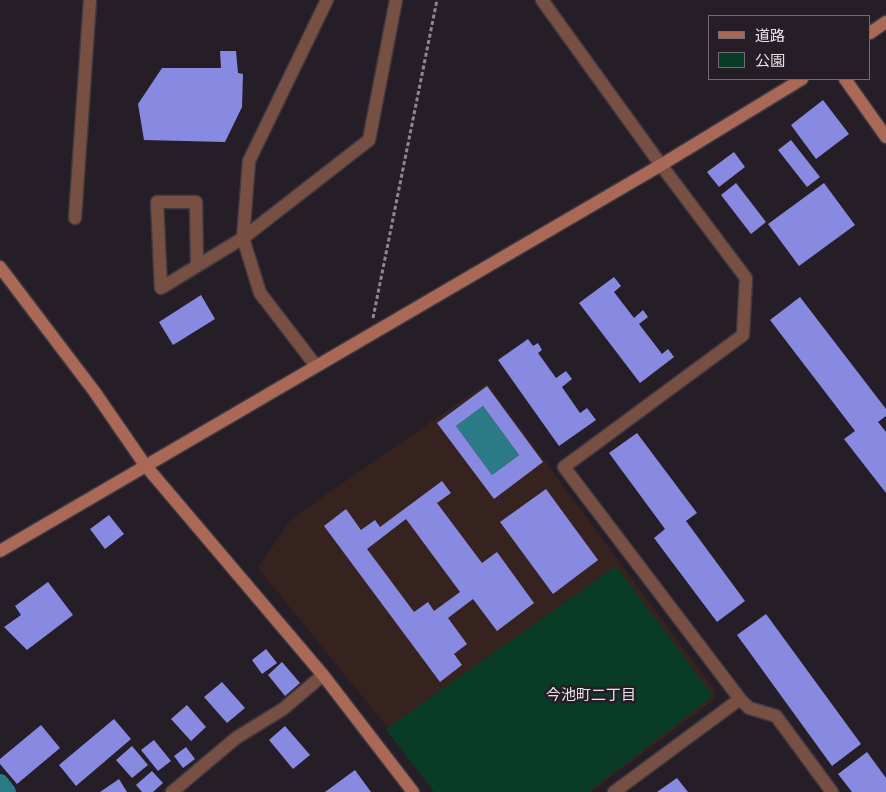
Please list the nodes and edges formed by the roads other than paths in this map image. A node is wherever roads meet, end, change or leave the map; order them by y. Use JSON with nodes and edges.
{"nodes":[{"id":1,"x":90,"y":0,"type":"edge"},
{"id":2,"x":327,"y":0,"type":"edge"},
{"id":3,"x":396,"y":0,"type":"edge"},
{"id":4,"x":542,"y":0,"type":"edge"},
{"id":5,"x":886,"y":22,"type":"edge"},
{"id":6,"x":871,"y":33,"type":"edge"},
{"id":7,"x":800,"y":80,"type":"edge"},
{"id":8,"x":847,"y":80,"type":"edge"},
{"id":9,"x":886,"y":136,"type":"edge"},
{"id":10,"x":661,"y":165,"type":"junction"},
{"id":11,"x":75,"y":218,"type":"dead end"},
{"id":12,"x":243,"y":238,"type":"junction"},
{"id":13,"x":197,"y":265,"type":"junction"},
{"id":14,"x":0,"y":267,"type":"edge"},
{"id":15,"x":316,"y":366,"type":"junction"},
{"id":16,"x":146,"y":465,"type":"junction"},
{"id":17,"x":0,"y":551,"type":"edge"},
{"id":18,"x":323,"y":675,"type":"junction"},
{"id":19,"x":740,"y":699,"type":"junction"},
{"id":20,"x":172,"y":792,"type":"edge"},
{"id":21,"x":413,"y":792,"type":"edge"},
{"id":22,"x":614,"y":792,"type":"edge"},
{"id":23,"x":832,"y":792,"type":"edge"}],
"edges":[{"from":1,"to":11,"type":"street"},
{"from":2,"to":12,"type":"street"},
{"from":3,"to":12,"type":"street"},
{"from":4,"to":10,"type":"street"},
{"from":5,"to":6,"type":"street"},
{"from":7,"to":10,"type":"street"},
{"from":8,"to":9,"type":"street"},
{"from":10,"to":15,"type":"street"},
{"from":10,"to":19,"type":"street"},
{"from":12,"to":13,"type":"street"},
{"from":12,"to":15,"type":"street"},
{"from":13,"to":13,"type":"street"},
{"from":14,"to":16,"type":"street"},
{"from":15,"to":16,"type":"street"},
{"from":16,"to":17,"type":"street"},
{"from":16,"to":18,"type":"street"},
{"from":18,"to":20,"type":"street"},
{"from":18,"to":21,"type":"street"},
{"from":19,"to":22,"type":"street"},
{"from":19,"to":23,"type":"street"}]}
